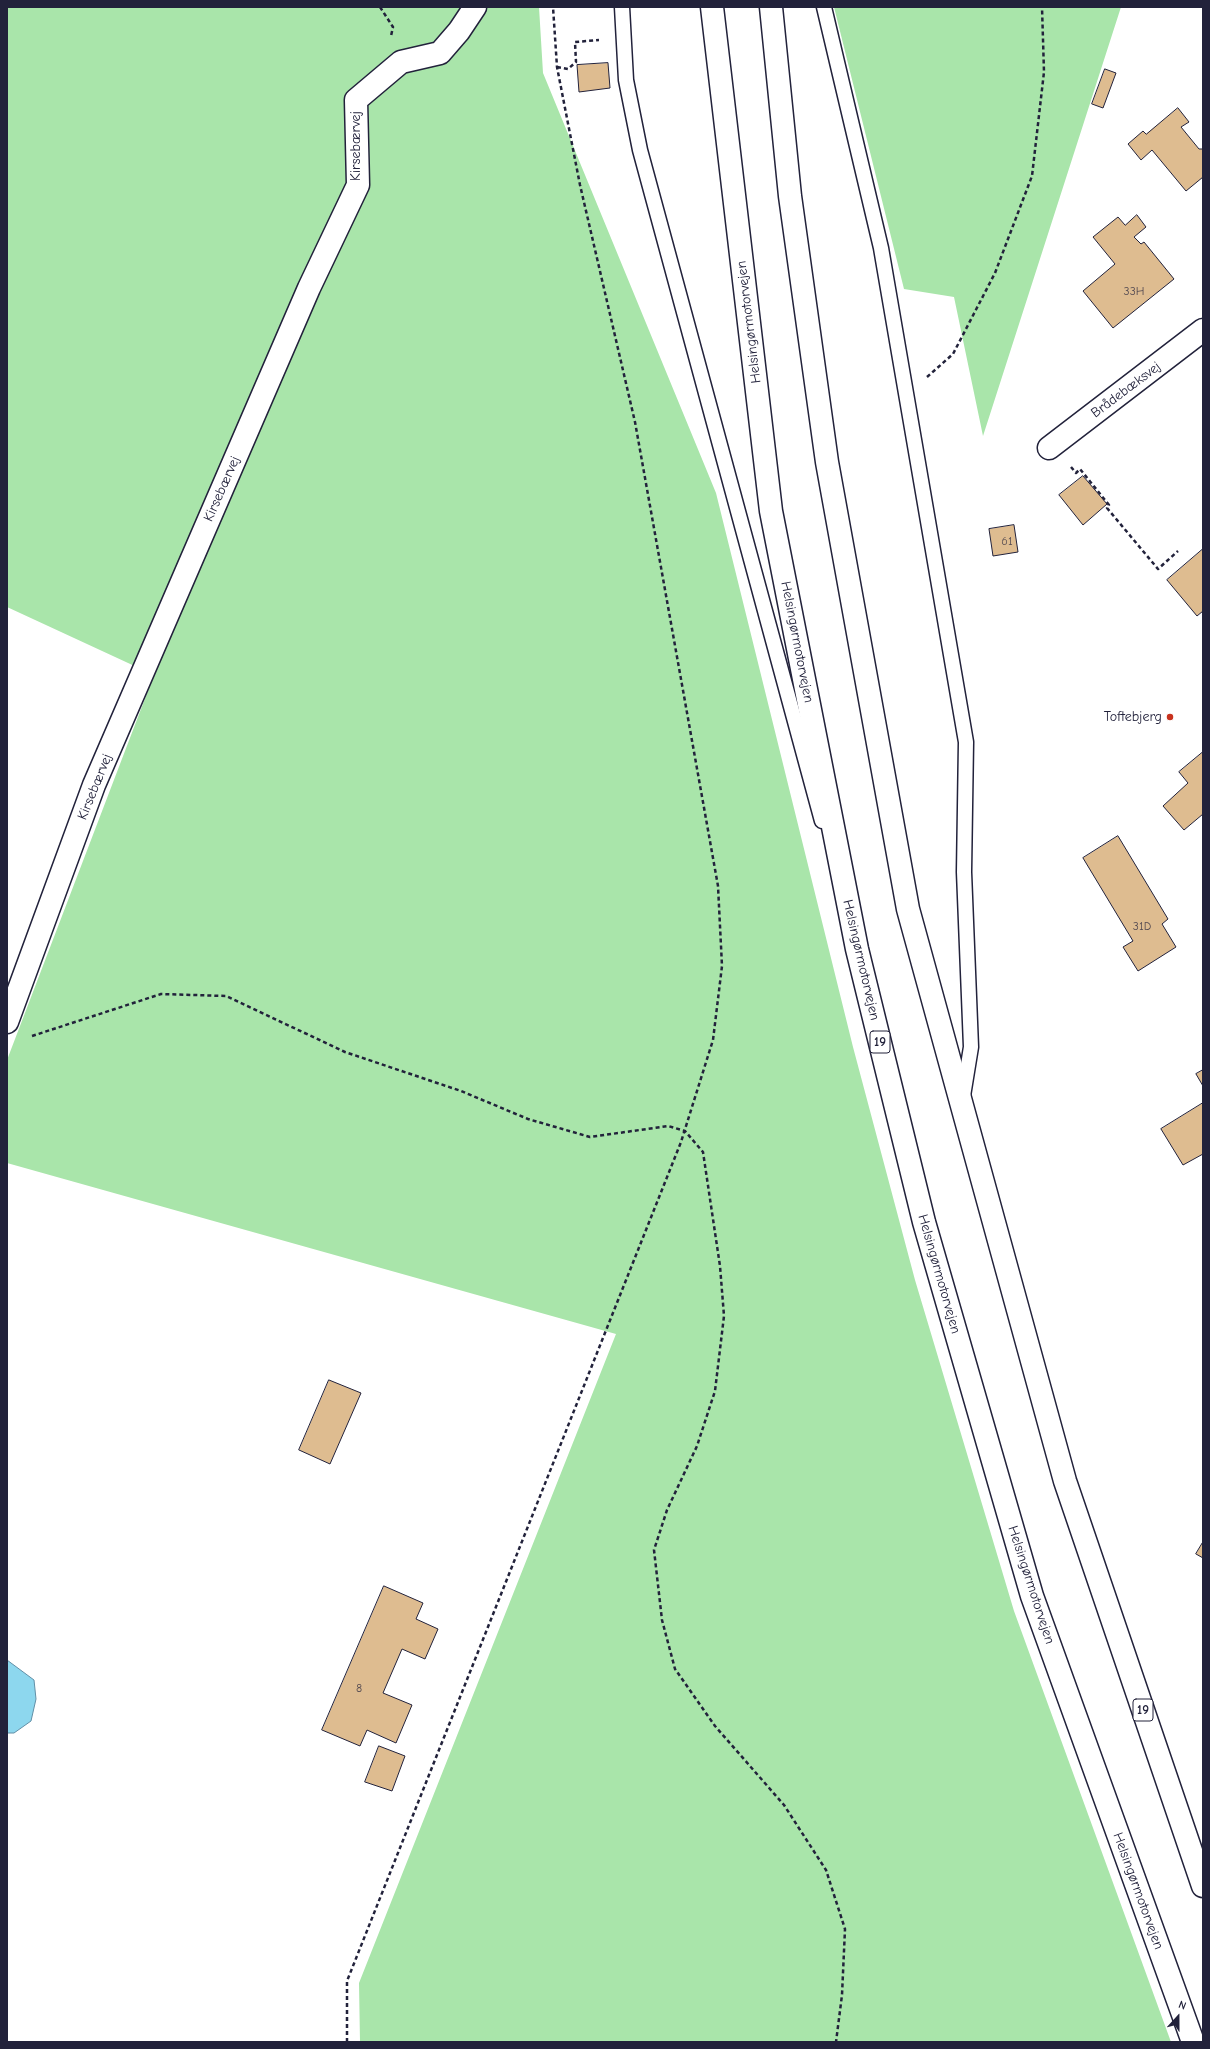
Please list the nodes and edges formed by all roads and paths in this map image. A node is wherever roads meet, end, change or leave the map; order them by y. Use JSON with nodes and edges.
{"nodes":[{"id":1,"x":475,"y":7,"type":"edge"},
{"id":2,"x":553,"y":7,"type":"edge"},
{"id":3,"x":622,"y":7,"type":"edge"},
{"id":4,"x":712,"y":7,"type":"edge"},
{"id":5,"x":771,"y":7,"type":"edge"},
{"id":6,"x":824,"y":7,"type":"edge"},
{"id":7,"x":1042,"y":7,"type":"edge"},
{"id":8,"x":624,"y":39,"type":"junction"},
{"id":9,"x":557,"y":67,"type":"junction"},
{"id":10,"x":1203,"y":330,"type":"edge"},
{"id":11,"x":906,"y":395,"type":"junction"},
{"id":12,"x":1051,"y":447,"type":"joint"},
{"id":13,"x":1178,"y":552,"type":"dead end"},
{"id":14,"x":857,"y":949,"type":"junction"},
{"id":15,"x":7,"y":1022,"type":"edge"},
{"id":16,"x":30,"y":1036,"type":"dead end"},
{"id":17,"x":961,"y":1104,"type":"junction"},
{"id":18,"x":685,"y":1131,"type":"junction"},
{"id":19,"x":1203,"y":1886,"type":"edge"},
{"id":20,"x":347,"y":2042,"type":"edge"},
{"id":21,"x":836,"y":2042,"type":"edge"},
{"id":22,"x":1193,"y":2042,"type":"edge"}],
"edges":[{"from":1,"to":15,"type":"main road","name":"Kirsebærvej"},
{"from":2,"to":9,"type":"path"},
{"from":3,"to":8,"type":"lane"},
{"from":4,"to":14,"type":"main road","name":"Helsingørmotorvejen","number":"19"},
{"from":5,"to":17,"type":"main road","number":"19"},
{"from":6,"to":11,"type":"lane"},
{"from":7,"to":11,"type":"path"},
{"from":8,"to":9,"type":"path"},
{"from":8,"to":14,"type":"lane"},
{"from":9,"to":18,"type":"path"},
{"from":10,"to":12,"type":"main road","name":"Brådebæksvej"},
{"from":11,"to":17,"type":"lane"},
{"from":12,"to":13,"type":"path"},
{"from":14,"to":22,"type":"main road","name":"Helsingørmotorvejen","number":"19"},
{"from":16,"to":18,"type":"path"},
{"from":17,"to":19,"type":"main road","number":"19"},
{"from":18,"to":20,"type":"path"},
{"from":18,"to":21,"type":"path"}]}
